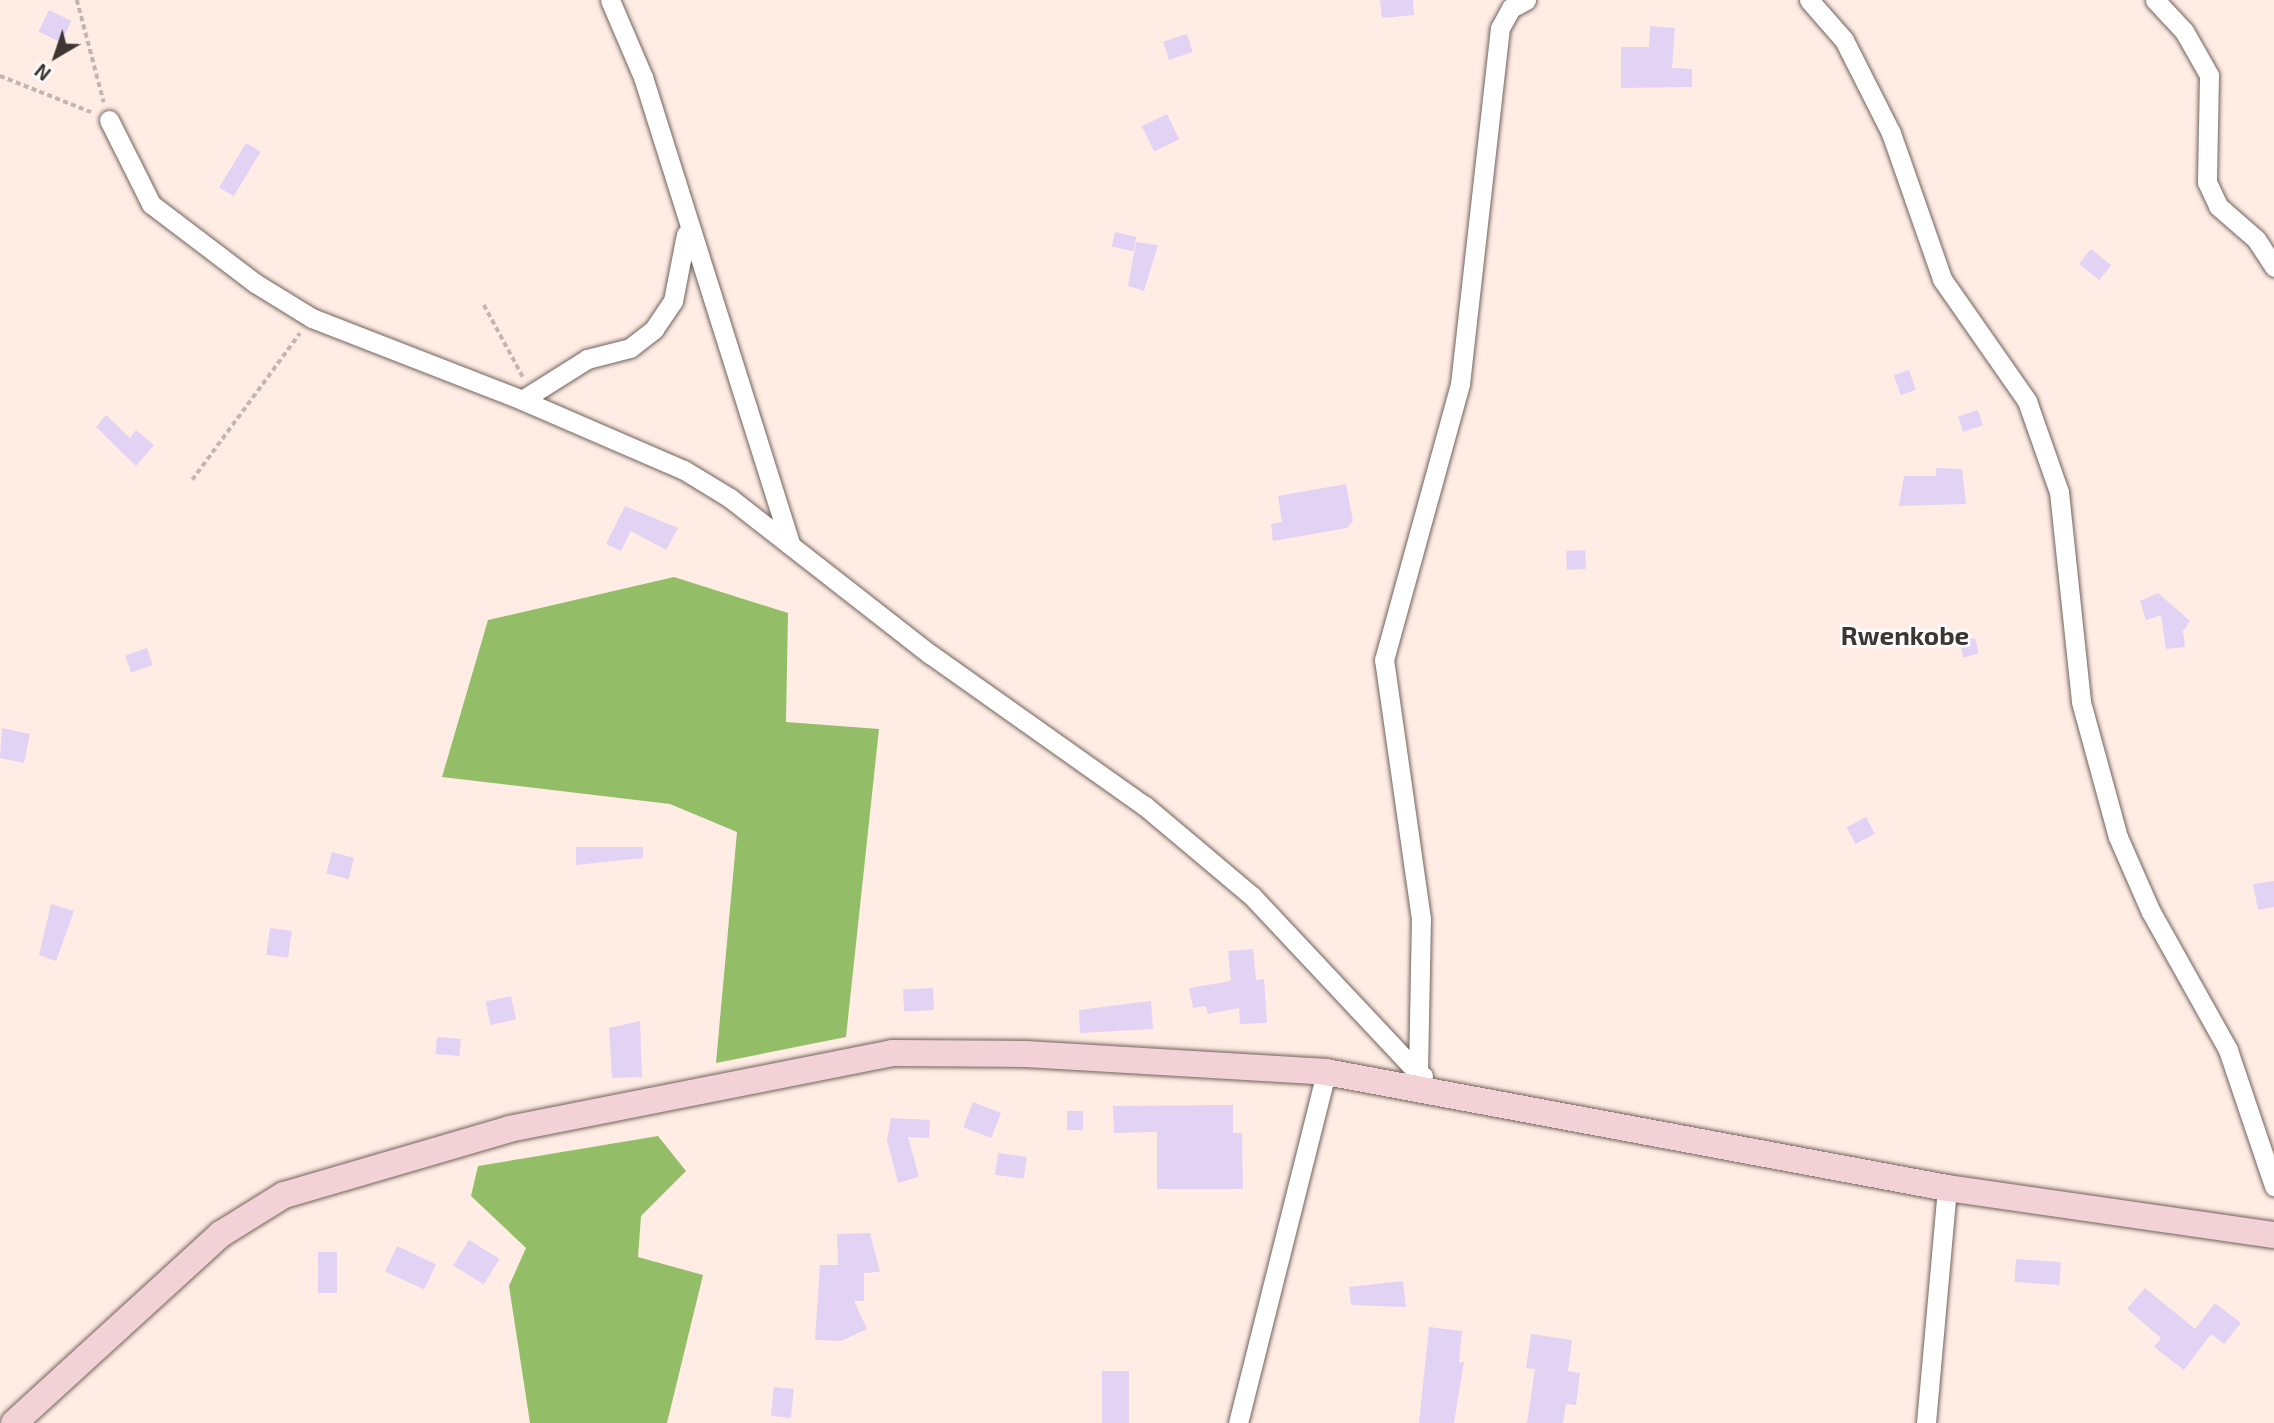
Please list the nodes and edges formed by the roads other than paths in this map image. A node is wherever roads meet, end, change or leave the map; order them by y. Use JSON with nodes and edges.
{"nodes":[{"id":1,"x":610,"y":0,"type":"edge"},
{"id":2,"x":1526,"y":0,"type":"edge"},
{"id":3,"x":1809,"y":0,"type":"edge"},
{"id":4,"x":2155,"y":0,"type":"edge"},
{"id":5,"x":109,"y":120,"type":"road end"},
{"id":6,"x":687,"y":230,"type":"junction"},
{"id":7,"x":2274,"y":267,"type":"edge"},
{"id":8,"x":527,"y":397,"type":"junction"},
{"id":9,"x":790,"y":543,"type":"junction"},
{"id":10,"x":1326,"y":1072,"type":"junction"},
{"id":11,"x":1418,"y":1073,"type":"junction"},
{"id":12,"x":1444,"y":1091,"type":"junction"},
{"id":13,"x":2274,"y":1186,"type":"edge"},
{"id":14,"x":1947,"y":1188,"type":"junction"},
{"id":15,"x":2274,"y":1235,"type":"edge"},
{"id":16,"x":14,"y":1423,"type":"edge"},
{"id":17,"x":1238,"y":1423,"type":"edge"},
{"id":18,"x":1926,"y":1423,"type":"edge"}],
"edges":[{"from":1,"to":6,"type":"street"},
{"from":2,"to":11,"type":"street"},
{"from":3,"to":13,"type":"street"},
{"from":4,"to":7,"type":"street"},
{"from":5,"to":8,"type":"street"},
{"from":6,"to":8,"type":"street"},
{"from":6,"to":9,"type":"street"},
{"from":8,"to":9,"type":"street"},
{"from":9,"to":11,"type":"street"},
{"from":10,"to":12,"type":"street"},
{"from":10,"to":16,"type":"street"},
{"from":10,"to":17,"type":"street"},
{"from":11,"to":12,"type":"street"},
{"from":12,"to":14,"type":"street"},
{"from":14,"to":15,"type":"street"},
{"from":14,"to":18,"type":"street"}]}
